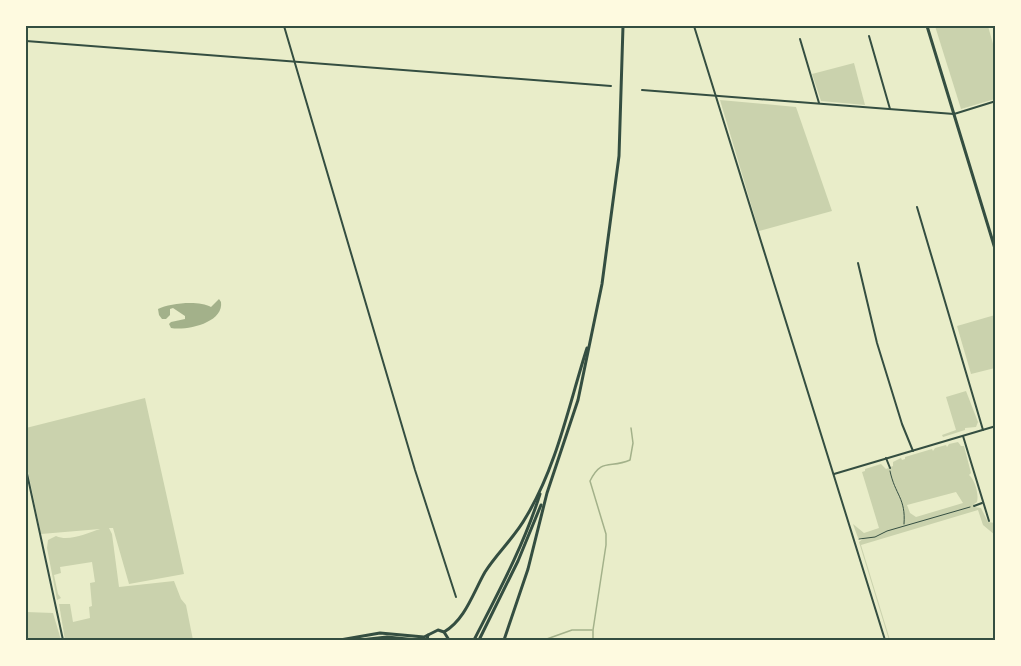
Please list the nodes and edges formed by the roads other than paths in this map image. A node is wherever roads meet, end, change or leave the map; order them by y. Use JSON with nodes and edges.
{"nodes":[{"id":1,"x":284,"y":26,"type":"edge"},
{"id":2,"x":623,"y":26,"type":"edge"},
{"id":3,"x":694,"y":26,"type":"edge"},
{"id":4,"x":927,"y":26,"type":"edge"},
{"id":5,"x":869,"y":36,"type":"dead end"},
{"id":6,"x":800,"y":39,"type":"dead end"},
{"id":7,"x":26,"y":41,"type":"edge"},
{"id":8,"x":295,"y":61,"type":"junction"},
{"id":9,"x":611,"y":86,"type":"dead end"},
{"id":10,"x":642,"y":90,"type":"dead end"},
{"id":11,"x":716,"y":96,"type":"junction"},
{"id":12,"x":996,"y":101,"type":"edge"},
{"id":13,"x":819,"y":103,"type":"junction"},
{"id":14,"x":890,"y":109,"type":"junction"},
{"id":15,"x":954,"y":114,"type":"junction"},
{"id":16,"x":916,"y":207,"type":"dead end"},
{"id":17,"x":996,"y":252,"type":"edge"},
{"id":18,"x":858,"y":263,"type":"dead end"},
{"id":19,"x":591,"y":335,"type":"junction"},
{"id":20,"x":996,"y":426,"type":"edge"},
{"id":21,"x":983,"y":430,"type":"junction"},
{"id":22,"x":963,"y":436,"type":"junction"},
{"id":23,"x":913,"y":451,"type":"junction"},
{"id":24,"x":886,"y":458,"type":"junction"},
{"id":25,"x":890,"y":468,"type":"road end"},
{"id":26,"x":26,"y":469,"type":"edge"},
{"id":27,"x":834,"y":474,"type":"junction"},
{"id":28,"x":544,"y":483,"type":"junction"},
{"id":29,"x":547,"y":493,"type":"junction"},
{"id":30,"x":982,"y":503,"type":"junction"},
{"id":31,"x":974,"y":506,"type":"road end"},
{"id":32,"x":989,"y":522,"type":"dead end"},
{"id":33,"x":456,"y":597,"type":"dead end"},
{"id":34,"x":444,"y":632,"type":"junction"},
{"id":35,"x":428,"y":635,"type":"junction"},
{"id":36,"x":63,"y":640,"type":"edge"},
{"id":37,"x":340,"y":640,"type":"edge"},
{"id":38,"x":360,"y":640,"type":"edge"},
{"id":39,"x":417,"y":640,"type":"edge"},
{"id":40,"x":427,"y":640,"type":"edge"},
{"id":41,"x":449,"y":640,"type":"edge"},
{"id":42,"x":477,"y":640,"type":"edge"},
{"id":43,"x":504,"y":640,"type":"edge"},
{"id":44,"x":885,"y":640,"type":"edge"}],
"edges":[{"from":1,"to":8,"type":"street"},
{"from":2,"to":19,"type":"main road"},
{"from":3,"to":11,"type":"street"},
{"from":4,"to":15,"type":"main road"},
{"from":5,"to":14,"type":"street"},
{"from":6,"to":13,"type":"street"},
{"from":7,"to":8,"type":"street"},
{"from":8,"to":9,"type":"street"},
{"from":8,"to":33,"type":"street"},
{"from":10,"to":11,"type":"street"},
{"from":11,"to":13,"type":"street"},
{"from":11,"to":27,"type":"street"},
{"from":12,"to":15,"type":"street"},
{"from":13,"to":14,"type":"street"},
{"from":14,"to":15,"type":"street"},
{"from":15,"to":17,"type":"main road"},
{"from":16,"to":21,"type":"street"},
{"from":18,"to":23,"type":"street"},
{"from":19,"to":28,"type":"main road"},
{"from":19,"to":29,"type":"main road"},
{"from":20,"to":21,"type":"street"},
{"from":21,"to":22,"type":"street"},
{"from":22,"to":23,"type":"street"},
{"from":22,"to":30,"type":"street"},
{"from":23,"to":24,"type":"street"},
{"from":24,"to":25,"type":"street"},
{"from":24,"to":27,"type":"street"},
{"from":26,"to":36,"type":"street"},
{"from":27,"to":44,"type":"street"},
{"from":28,"to":34,"type":"main road"},
{"from":28,"to":42,"type":"main road"},
{"from":29,"to":42,"type":"main road"},
{"from":29,"to":43,"type":"main road"},
{"from":30,"to":31,"type":"street"},
{"from":30,"to":32,"type":"street"},
{"from":34,"to":35,"type":"main road"},
{"from":34,"to":41,"type":"main road"},
{"from":35,"to":37,"type":"main road"},
{"from":35,"to":40,"type":"main road"},
{"from":38,"to":39,"type":"main road"}]}
